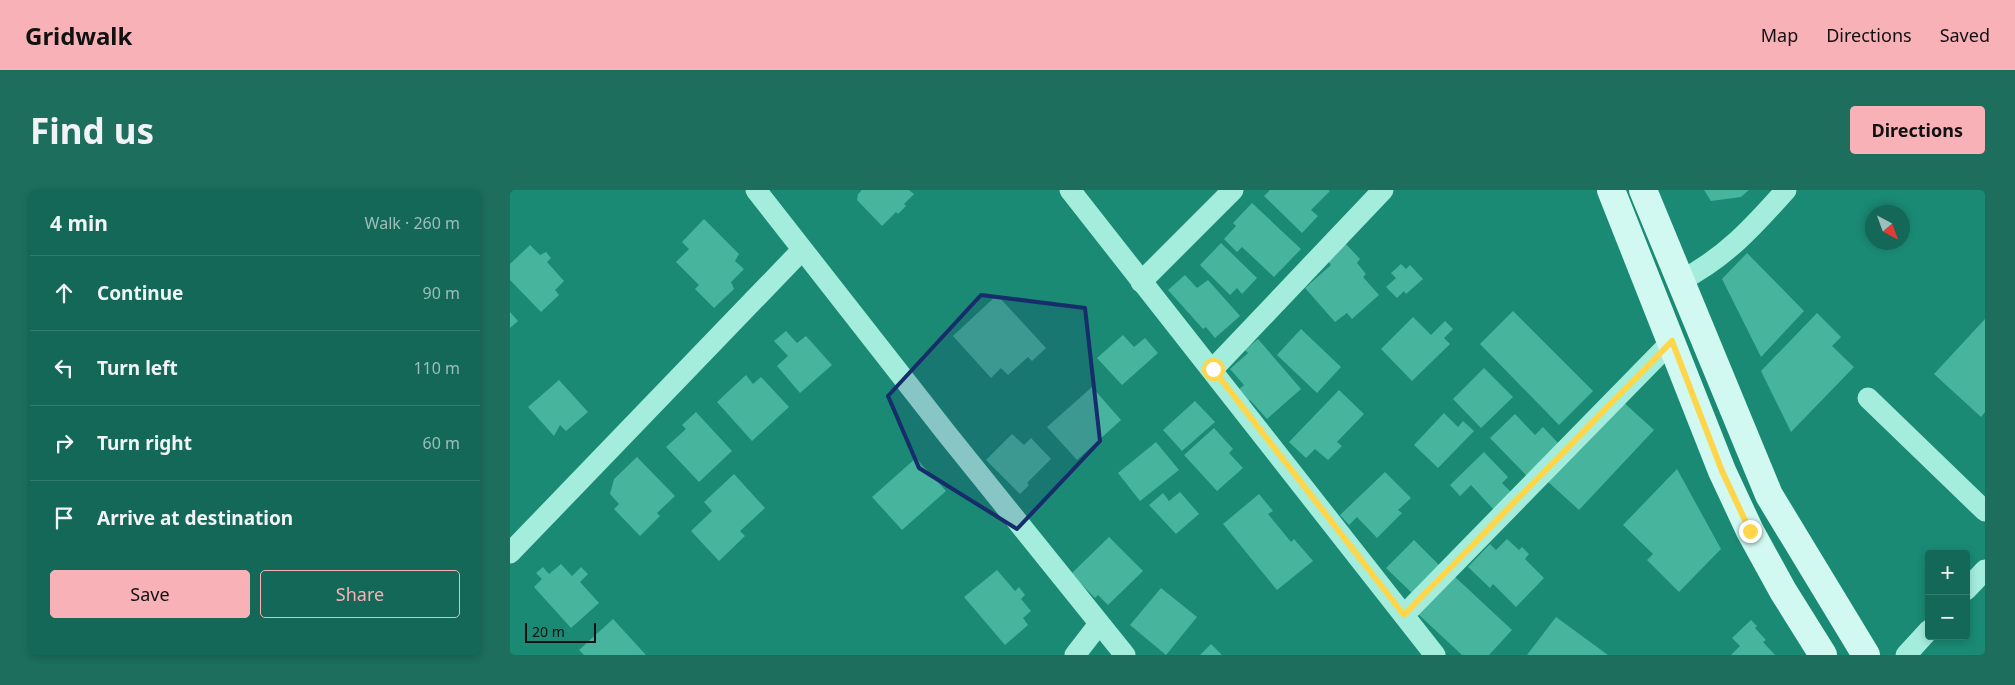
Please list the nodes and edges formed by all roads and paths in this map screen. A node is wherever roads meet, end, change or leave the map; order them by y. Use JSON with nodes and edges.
{"nodes":[{"id":1,"x":756,"y":190,"type":"edge"},
{"id":2,"x":1070,"y":190,"type":"edge"},
{"id":3,"x":1233,"y":190,"type":"edge"},
{"id":4,"x":1384,"y":190,"type":"edge"},
{"id":5,"x":1611,"y":190,"type":"edge"},
{"id":6,"x":1643,"y":190,"type":"edge"},
{"id":7,"x":1786,"y":190,"type":"edge"},
{"id":8,"x":802,"y":250,"type":"junction"},
{"id":9,"x":1680,"y":281,"type":"junction"},
{"id":10,"x":1142,"y":282,"type":"junction"},
{"id":11,"x":1672,"y":341,"type":"junction"},
{"id":12,"x":1213,"y":369,"type":"junction"},
{"id":13,"x":1868,"y":398,"type":"dead end"},
{"id":14,"x":1985,"y":511,"type":"edge"},
{"id":15,"x":510,"y":553,"type":"edge"},
{"id":16,"x":1985,"y":570,"type":"edge"},
{"id":17,"x":1970,"y":586,"type":"edge"},
{"id":18,"x":1404,"y":615,"type":"junction"},
{"id":19,"x":1099,"y":624,"type":"junction"},
{"id":20,"x":1925,"y":634,"type":"edge"},
{"id":21,"x":1075,"y":655,"type":"edge"},
{"id":22,"x":1125,"y":655,"type":"edge"},
{"id":23,"x":1436,"y":655,"type":"edge"},
{"id":24,"x":1823,"y":655,"type":"edge"},
{"id":25,"x":1866,"y":655,"type":"edge"},
{"id":26,"x":1906,"y":655,"type":"edge"}],
"edges":[{"from":1,"to":8,"type":"street"},
{"from":2,"to":10,"type":"street"},
{"from":3,"to":10,"type":"street"},
{"from":4,"to":12,"type":"street"},
{"from":5,"to":11,"type":"main road"},
{"from":6,"to":9,"type":"main road"},
{"from":7,"to":9,"type":"street"},
{"from":8,"to":15,"type":"street"},
{"from":8,"to":19,"type":"street"},
{"from":9,"to":25,"type":"main road"},
{"from":10,"to":12,"type":"street"},
{"from":11,"to":18,"type":"street"},
{"from":11,"to":24,"type":"main road"},
{"from":12,"to":18,"type":"street"},
{"from":13,"to":14,"type":"street"},
{"from":16,"to":17,"type":"street"},
{"from":18,"to":23,"type":"street"},
{"from":19,"to":21,"type":"street"},
{"from":19,"to":22,"type":"street"},
{"from":20,"to":26,"type":"street"}]}
